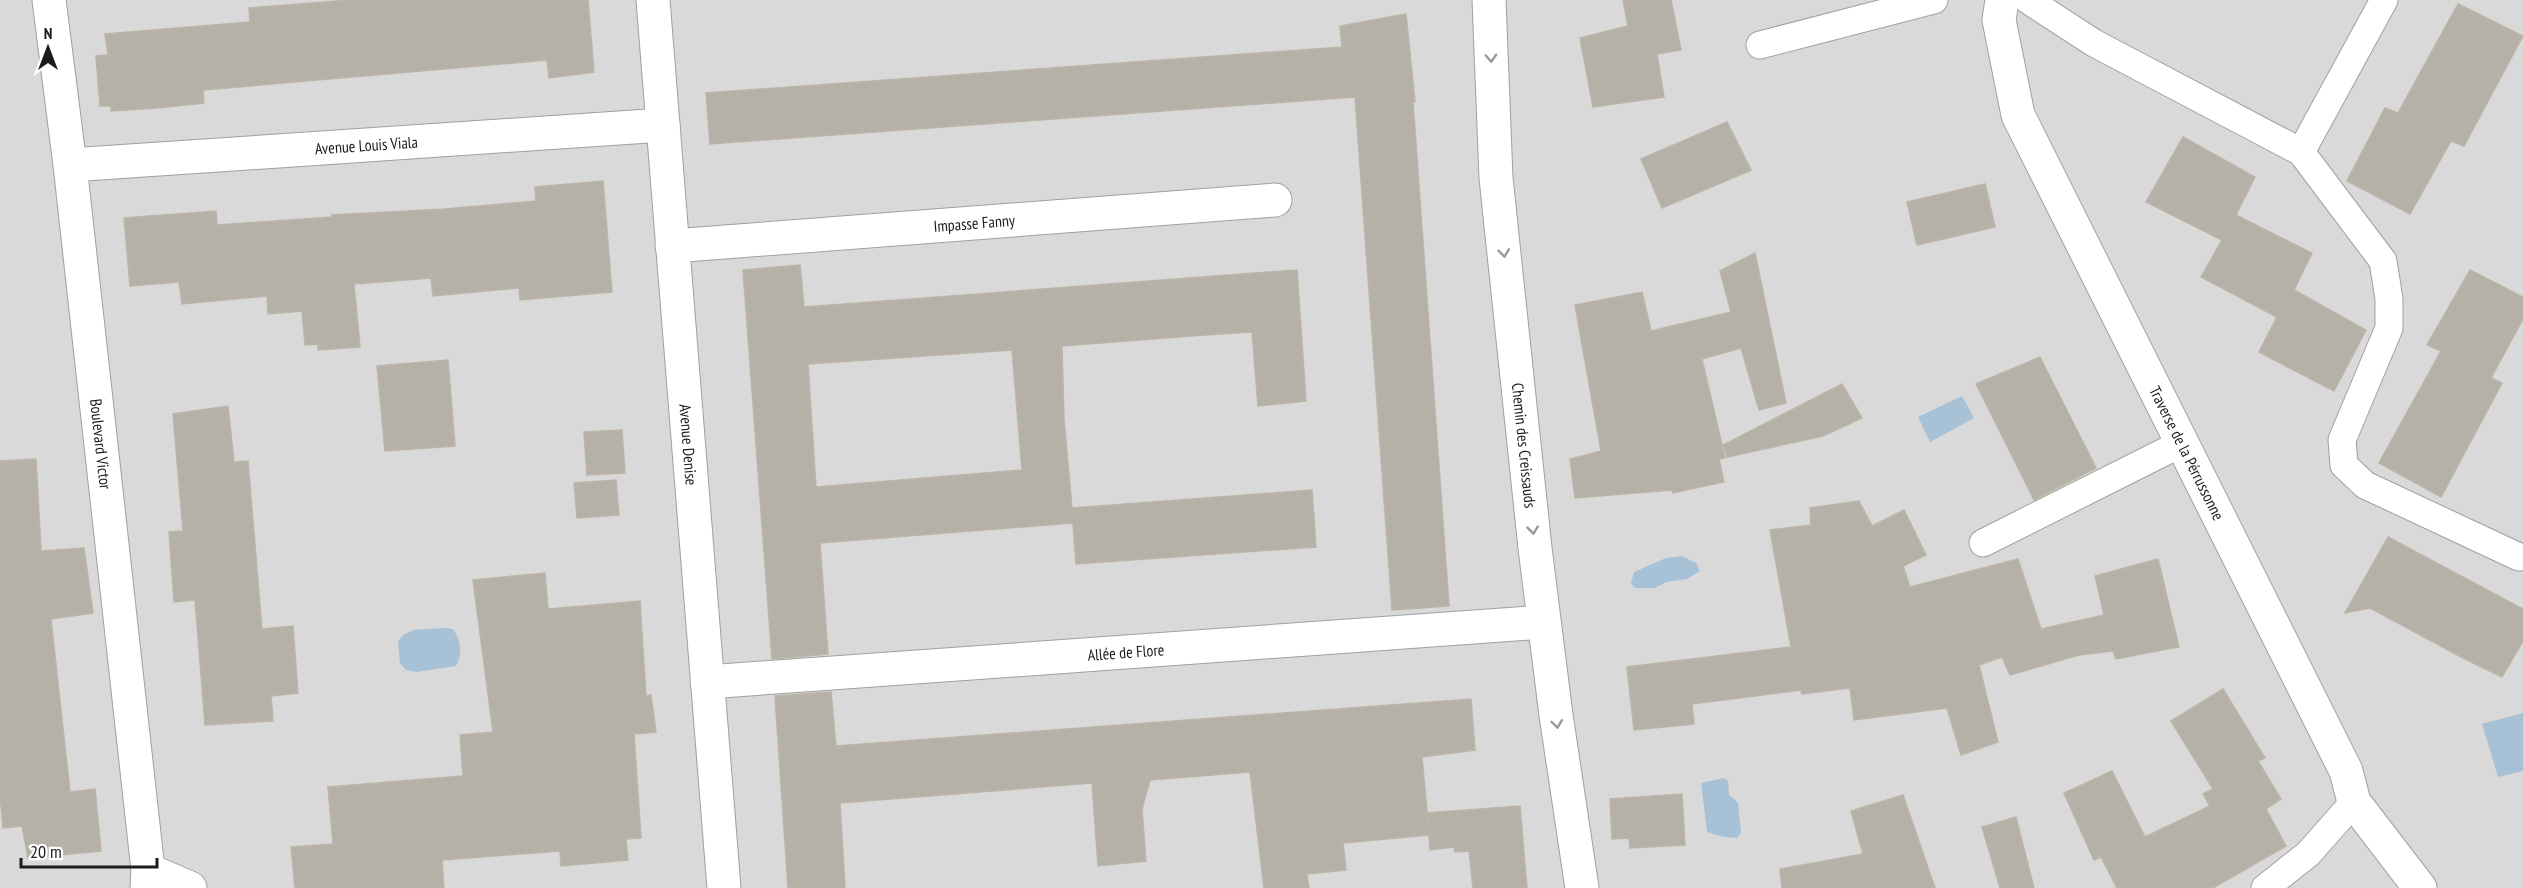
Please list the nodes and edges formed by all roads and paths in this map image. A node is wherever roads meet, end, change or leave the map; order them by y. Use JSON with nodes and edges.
{"nodes":[{"id":1,"x":49,"y":0,"type":"edge"},
{"id":2,"x":653,"y":0,"type":"edge"},
{"id":3,"x":1489,"y":0,"type":"edge"},
{"id":4,"x":1934,"y":0,"type":"edge"},
{"id":5,"x":2002,"y":0,"type":"edge"},
{"id":6,"x":2028,"y":0,"type":"edge"},
{"id":7,"x":2384,"y":0,"type":"edge"},
{"id":8,"x":1760,"y":45,"type":"dead end"},
{"id":9,"x":663,"y":125,"type":"junction"},
{"id":10,"x":2301,"y":152,"type":"junction"},
{"id":11,"x":70,"y":165,"type":"junction"},
{"id":12,"x":1275,"y":200,"type":"dead end"},
{"id":13,"x":672,"y":246,"type":"junction"},
{"id":14,"x":2182,"y":443,"type":"junction"},
{"id":15,"x":1983,"y":543,"type":"dead end"},
{"id":16,"x":2519,"y":558,"type":"dead end"},
{"id":17,"x":1544,"y":622,"type":"junction"},
{"id":18,"x":708,"y":682,"type":"junction"},
{"id":19,"x":2354,"y":802,"type":"junction"},
{"id":20,"x":148,"y":879,"type":"edge"},
{"id":21,"x":190,"y":888,"type":"edge"},
{"id":22,"x":724,"y":888,"type":"edge"},
{"id":23,"x":1582,"y":888,"type":"edge"},
{"id":24,"x":2265,"y":888,"type":"edge"},
{"id":25,"x":2420,"y":888,"type":"edge"}],
"edges":[{"from":1,"to":11,"type":"street","name":"Boulevard Victor"},
{"from":2,"to":9,"type":"street","name":"Avenue Denise"},
{"from":3,"to":17,"type":"street","name":"Chemin des Creissauds","one_way":true},
{"from":4,"to":8,"type":"lane"},
{"from":5,"to":14,"type":"street","name":"Traverse de la Pérrussonne"},
{"from":6,"to":10,"type":"lane"},
{"from":7,"to":10,"type":"lane"},
{"from":9,"to":11,"type":"street","name":"Avenue Louis Viala"},
{"from":9,"to":13,"type":"street","name":"Avenue Denise"},
{"from":10,"to":16,"type":"lane"},
{"from":11,"to":20,"type":"street","name":"Boulevard Victor"},
{"from":12,"to":13,"type":"street","name":"Impasse Fanny"},
{"from":13,"to":18,"type":"street","name":"Avenue Denise"},
{"from":14,"to":15,"type":"lane"},
{"from":14,"to":19,"type":"street","name":"Traverse de la Pérrussonne"},
{"from":17,"to":18,"type":"street","name":"Allée de Flore"},
{"from":17,"to":23,"type":"street","name":"Chemin des Creissauds","one_way":true},
{"from":18,"to":22,"type":"street","name":"Avenue Denise"},
{"from":19,"to":24,"type":"lane"},
{"from":19,"to":25,"type":"street","name":"Traverse de la Pérrussonne"},
{"from":20,"to":21,"type":"street"}]}
